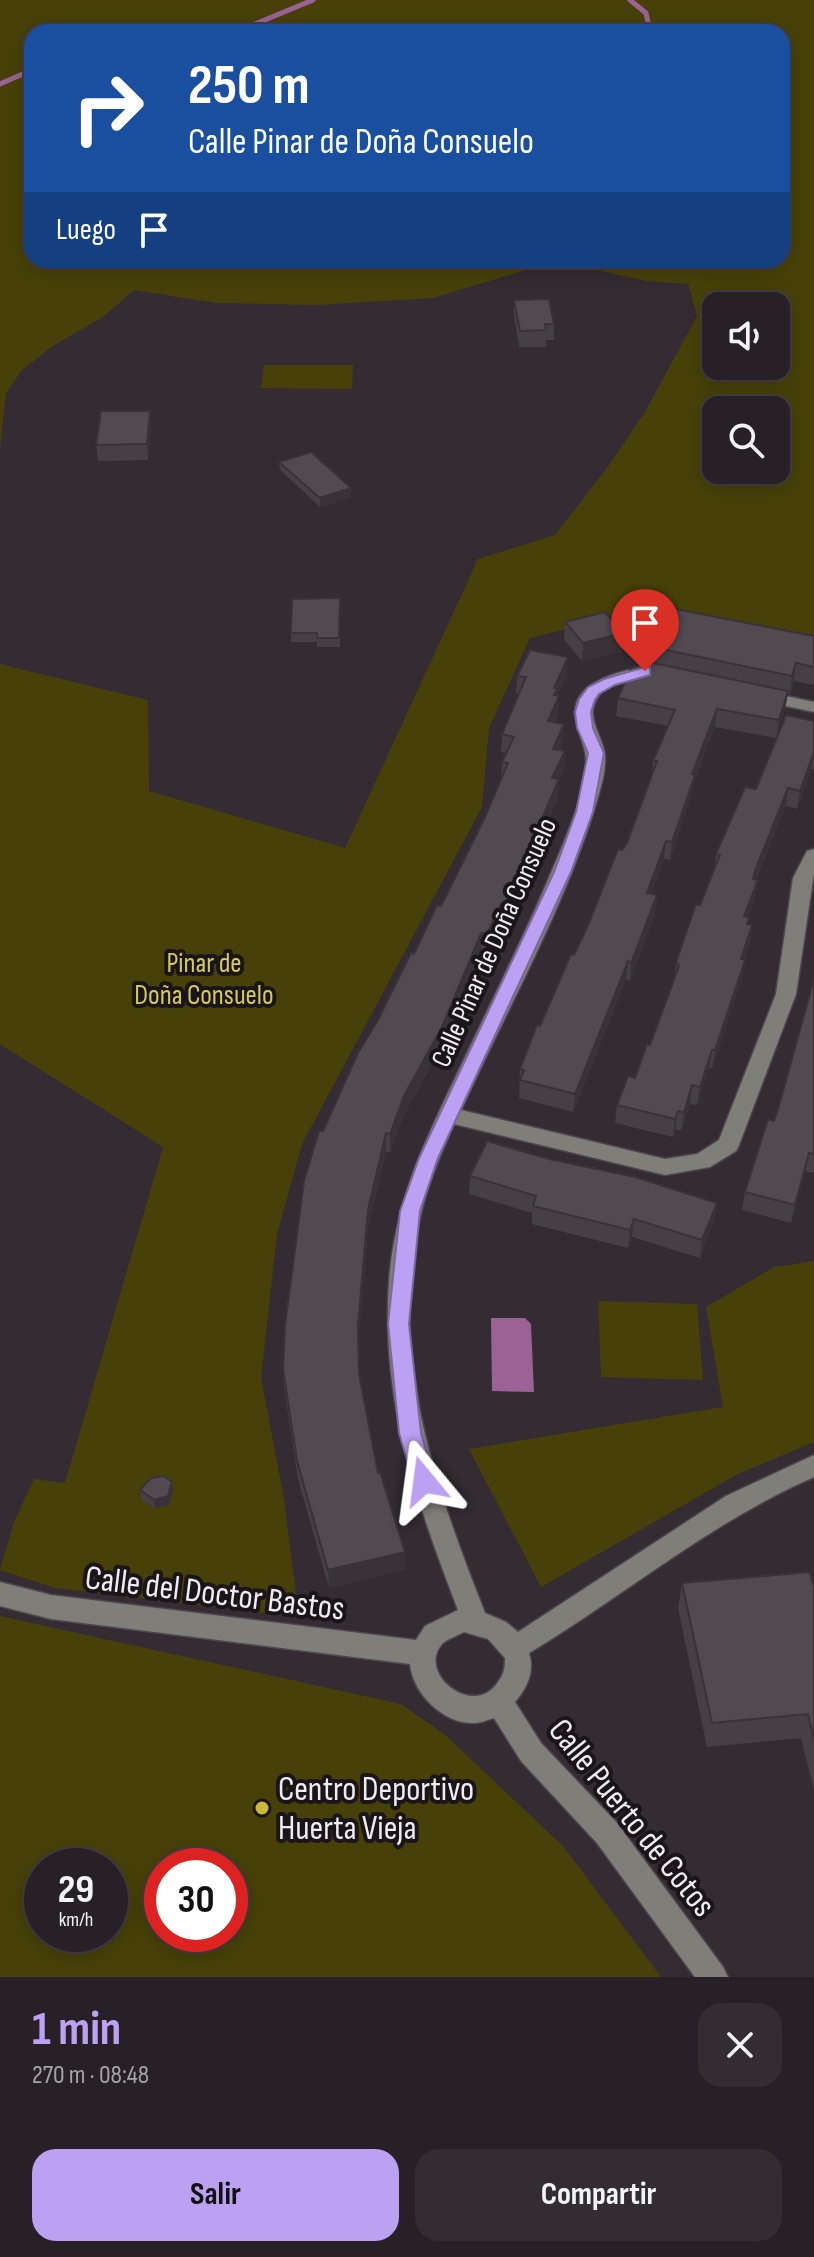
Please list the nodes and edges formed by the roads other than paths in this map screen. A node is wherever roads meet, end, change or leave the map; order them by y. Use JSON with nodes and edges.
{"nodes":[{"id":1,"x":676,"y":678,"type":"edge"},
{"id":2,"x":737,"y":690,"type":"edge"},
{"id":3,"x":814,"y":707,"type":"edge"},
{"id":4,"x":814,"y":855,"type":"edge"},
{"id":5,"x":448,"y":1115,"type":"junction"},
{"id":6,"x":814,"y":1466,"type":"edge"},
{"id":7,"x":0,"y":1594,"type":"edge"},
{"id":8,"x":475,"y":1620,"type":"junction"},
{"id":9,"x":514,"y":1648,"type":"junction"},
{"id":10,"x":423,"y":1653,"type":"junction"},
{"id":11,"x":499,"y":1701,"type":"junction"},
{"id":12,"x":713,"y":1977,"type":"edge"}],
"edges":[{"from":1,"to":5,"type":"street","name":"Calle Pinar de Doña Consuelo"},
{"from":2,"to":3,"type":"street"},
{"from":4,"to":5,"type":"street"},
{"from":5,"to":8,"type":"street","name":"Calle Pinar de Doña Consuelo"},
{"from":6,"to":9,"type":"street"},
{"from":7,"to":10,"type":"street","name":"Calle del Doctor Bastos"},
{"from":8,"to":9,"type":"street"},
{"from":8,"to":10,"type":"street"},
{"from":9,"to":11,"type":"street"},
{"from":10,"to":11,"type":"street"},
{"from":11,"to":12,"type":"street","name":"Calle Puerto de Cotos"}]}
